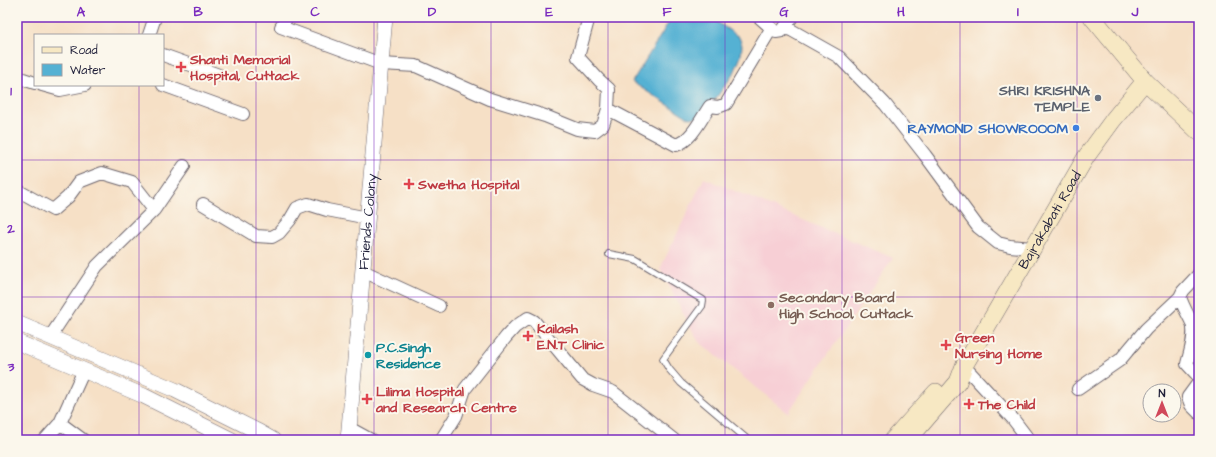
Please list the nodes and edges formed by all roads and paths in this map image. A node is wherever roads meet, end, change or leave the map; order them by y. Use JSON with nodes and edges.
{"nodes":[{"id":1,"x":155,"y":17,"type":"edge"},
{"id":2,"x":287,"y":17,"type":"edge"},
{"id":3,"x":385,"y":17,"type":"edge"},
{"id":4,"x":589,"y":17,"type":"edge"},
{"id":5,"x":759,"y":17,"type":"edge"},
{"id":6,"x":792,"y":17,"type":"edge"},
{"id":7,"x":1096,"y":19,"type":"edge"},
{"id":8,"x":776,"y":30,"type":"junction"},
{"id":9,"x":149,"y":34,"type":"edge"},
{"id":10,"x":164,"y":55,"type":"edge"},
{"id":11,"x":381,"y":64,"type":"junction"},
{"id":12,"x":219,"y":75,"type":"dead end"},
{"id":13,"x":17,"y":77,"type":"edge"},
{"id":14,"x":1145,"y":81,"type":"junction"},
{"id":15,"x":34,"y":83,"type":"edge"},
{"id":16,"x":164,"y":85,"type":"edge"},
{"id":17,"x":46,"y":86,"type":"edge"},
{"id":18,"x":80,"y":86,"type":"edge"},
{"id":19,"x":608,"y":109,"type":"junction"},
{"id":20,"x":243,"y":114,"type":"dead end"},
{"id":21,"x":1199,"y":132,"type":"edge"},
{"id":22,"x":184,"y":166,"type":"dead end"},
{"id":23,"x":17,"y":190,"type":"edge"},
{"id":24,"x":203,"y":204,"type":"dead end"},
{"id":25,"x":154,"y":210,"type":"junction"},
{"id":26,"x":368,"y":218,"type":"junction"},
{"id":27,"x":1032,"y":248,"type":"junction"},
{"id":28,"x":608,"y":254,"type":"dead end"},
{"id":29,"x":363,"y":271,"type":"junction"},
{"id":30,"x":1199,"y":274,"type":"edge"},
{"id":31,"x":1180,"y":298,"type":"junction"},
{"id":32,"x":438,"y":306,"type":"dead end"},
{"id":33,"x":17,"y":323,"type":"edge"},
{"id":34,"x":50,"y":337,"type":"junction"},
{"id":35,"x":17,"y":342,"type":"edge"},
{"id":36,"x":964,"y":366,"type":"junction"},
{"id":37,"x":84,"y":370,"type":"junction"},
{"id":38,"x":1199,"y":378,"type":"edge"},
{"id":39,"x":1199,"y":382,"type":"edge"},
{"id":40,"x":1078,"y":389,"type":"dead end"},
{"id":41,"x":1199,"y":413,"type":"edge"},
{"id":42,"x":60,"y":423,"type":"junction"},
{"id":43,"x":349,"y":434,"type":"edge"},
{"id":44,"x":45,"y":440,"type":"edge"},
{"id":45,"x":83,"y":440,"type":"edge"},
{"id":46,"x":232,"y":440,"type":"edge"},
{"id":47,"x":273,"y":440,"type":"edge"},
{"id":48,"x":371,"y":440,"type":"edge"},
{"id":49,"x":441,"y":440,"type":"edge"},
{"id":50,"x":674,"y":440,"type":"edge"},
{"id":51,"x":748,"y":440,"type":"edge"},
{"id":52,"x":893,"y":440,"type":"edge"},
{"id":53,"x":908,"y":440,"type":"edge"},
{"id":54,"x":1029,"y":440,"type":"edge"}],
"edges":[{"from":1,"to":9,"type":"street"},
{"from":2,"to":11,"type":"street"},
{"from":3,"to":11,"type":"street","name":"Friends Colony"},
{"from":4,"to":19,"type":"street"},
{"from":5,"to":8,"type":"street"},
{"from":6,"to":8,"type":"street"},
{"from":7,"to":14,"type":"main road"},
{"from":8,"to":19,"type":"street"},
{"from":8,"to":27,"type":"street"},
{"from":10,"to":12,"type":"street"},
{"from":11,"to":19,"type":"street"},
{"from":11,"to":26,"type":"street","name":"Friends Colony"},
{"from":13,"to":15,"type":"street"},
{"from":14,"to":21,"type":"main road"},
{"from":14,"to":27,"type":"main road","name":"Bajrakabati Road"},
{"from":16,"to":20,"type":"street"},
{"from":17,"to":18,"type":"street"},
{"from":22,"to":25,"type":"street"},
{"from":23,"to":25,"type":"street"},
{"from":24,"to":26,"type":"street"},
{"from":25,"to":34,"type":"street"},
{"from":26,"to":29,"type":"street","name":"Friends Colony"},
{"from":27,"to":36,"type":"main road","name":"Bajrakabati Road"},
{"from":28,"to":51,"type":"lane"},
{"from":29,"to":32,"type":"street"},
{"from":29,"to":43,"type":"street","name":"Friends Colony"},
{"from":30,"to":31,"type":"street"},
{"from":31,"to":38,"type":"street"},
{"from":31,"to":40,"type":"street"},
{"from":33,"to":34,"type":"street"},
{"from":34,"to":47,"type":"street"},
{"from":35,"to":37,"type":"street"},
{"from":36,"to":52,"type":"main road","name":"Bajrakabati Road"},
{"from":36,"to":53,"type":"main road","name":"Bajrakabati Road"},
{"from":36,"to":54,"type":"street"},
{"from":37,"to":42,"type":"street"},
{"from":37,"to":46,"type":"street"},
{"from":39,"to":41,"type":"street"},
{"from":42,"to":44,"type":"street"},
{"from":42,"to":45,"type":"street"},
{"from":43,"to":48,"type":"street","name":"Friends Colony"},
{"from":49,"to":50,"type":"street"}]}
